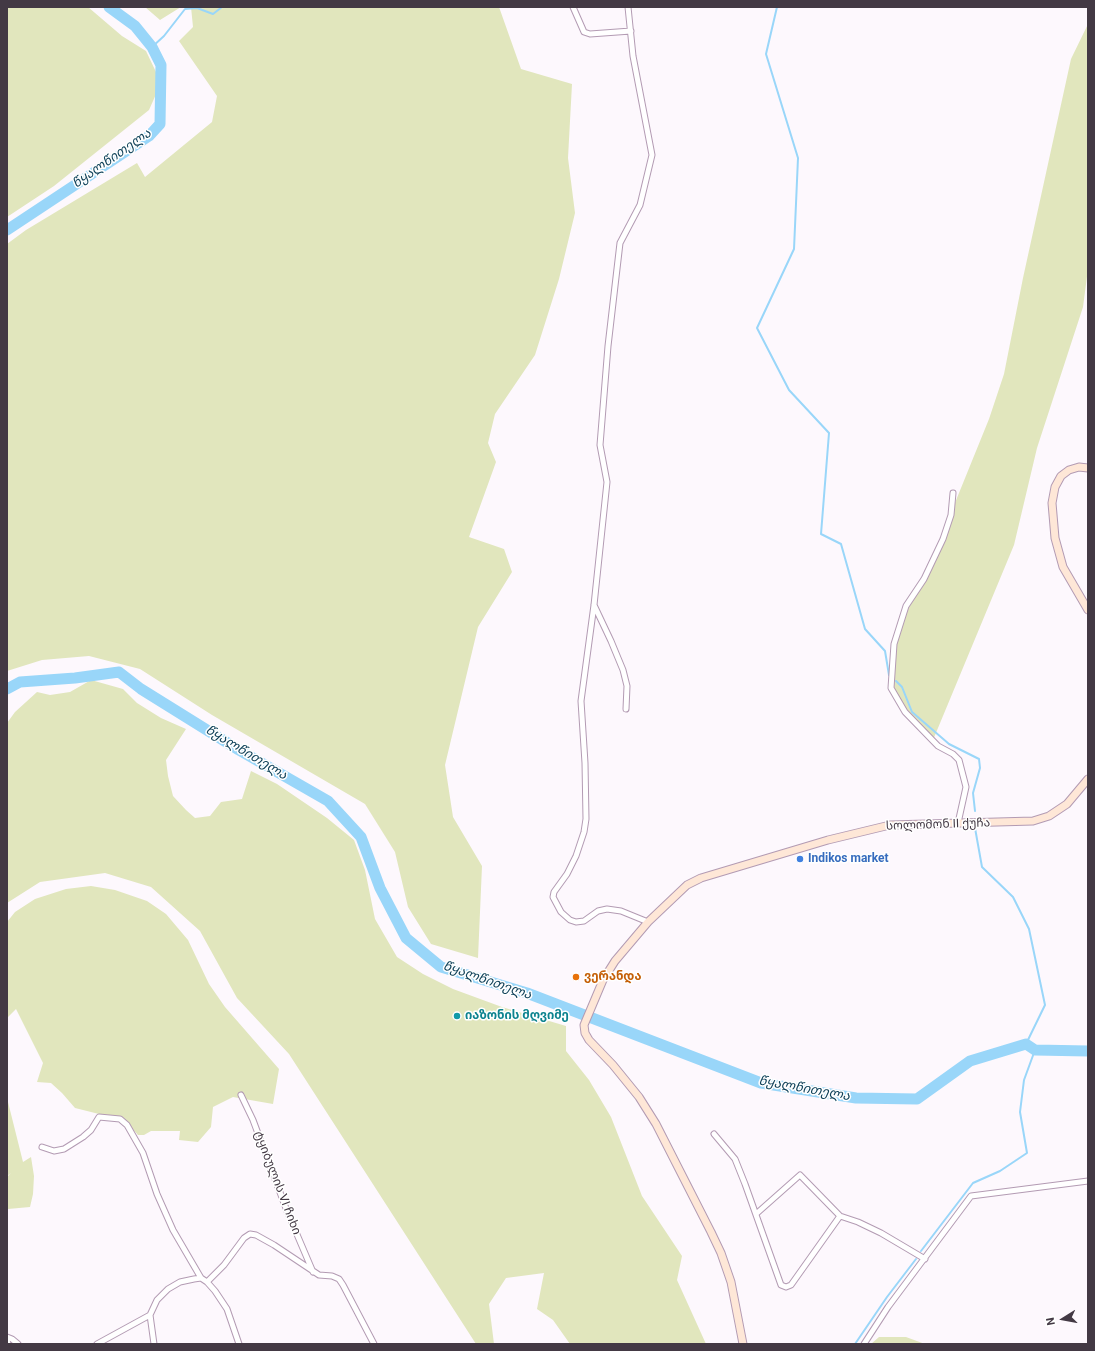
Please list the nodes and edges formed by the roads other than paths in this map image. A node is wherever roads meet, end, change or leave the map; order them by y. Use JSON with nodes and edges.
{"nodes":[{"id":1,"x":573,"y":7,"type":"edge"},
{"id":2,"x":628,"y":7,"type":"edge"},
{"id":3,"x":631,"y":31,"type":"junction"},
{"id":4,"x":1088,"y":468,"type":"edge"},
{"id":5,"x":954,"y":494,"type":"dead end"},
{"id":6,"x":594,"y":605,"type":"junction"},
{"id":7,"x":1088,"y":610,"type":"edge"},
{"id":8,"x":626,"y":709,"type":"dead end"},
{"id":9,"x":1088,"y":779,"type":"edge"},
{"id":10,"x":958,"y":823,"type":"junction"},
{"id":11,"x":648,"y":922,"type":"junction"},
{"id":12,"x":241,"y":1095,"type":"dead end"},
{"id":13,"x":714,"y":1134,"type":"dead end"},
{"id":14,"x":42,"y":1146,"type":"dead end"},
{"id":15,"x":1088,"y":1181,"type":"edge"},
{"id":16,"x":756,"y":1214,"type":"junction"},
{"id":17,"x":840,"y":1216,"type":"junction"},
{"id":18,"x":925,"y":1259,"type":"junction"},
{"id":19,"x":313,"y":1272,"type":"junction"},
{"id":20,"x":201,"y":1278,"type":"junction"},
{"id":21,"x":207,"y":1282,"type":"junction"},
{"id":22,"x":150,"y":1315,"type":"junction"},
{"id":23,"x":7,"y":1337,"type":"edge"},
{"id":24,"x":7,"y":1340,"type":"edge"},
{"id":25,"x":8,"y":1344,"type":"edge"},
{"id":26,"x":18,"y":1344,"type":"edge"},
{"id":27,"x":97,"y":1344,"type":"edge"},
{"id":28,"x":154,"y":1344,"type":"edge"},
{"id":29,"x":239,"y":1344,"type":"edge"},
{"id":30,"x":374,"y":1344,"type":"edge"},
{"id":31,"x":743,"y":1344,"type":"edge"},
{"id":32,"x":864,"y":1344,"type":"edge"}],
"edges":[{"from":1,"to":3,"type":"street"},
{"from":2,"to":3,"type":"street"},
{"from":3,"to":6,"type":"street"},
{"from":4,"to":7,"type":"main road"},
{"from":5,"to":10,"type":"street"},
{"from":6,"to":8,"type":"street"},
{"from":6,"to":11,"type":"street"},
{"from":9,"to":10,"type":"main road","name":"სოლომონ II ქუჩა"},
{"from":10,"to":11,"type":"main road","name":"სოლომონ II ქუჩა"},
{"from":11,"to":31,"type":"main road","name":"სოლომონ II ქუჩა"},
{"from":12,"to":19,"type":"street","name":"ტყიბულის VI ჩიხი"},
{"from":13,"to":16,"type":"street"},
{"from":14,"to":20,"type":"street"},
{"from":15,"to":18,"type":"street"},
{"from":16,"to":17,"type":"street"},
{"from":16,"to":17,"type":"street"},
{"from":17,"to":18,"type":"street"},
{"from":18,"to":32,"type":"street"},
{"from":19,"to":21,"type":"street"},
{"from":19,"to":30,"type":"street"},
{"from":20,"to":21,"type":"street"},
{"from":20,"to":22,"type":"street"},
{"from":21,"to":29,"type":"street"},
{"from":22,"to":27,"type":"street"},
{"from":22,"to":28,"type":"street"},
{"from":23,"to":26,"type":"street"},
{"from":24,"to":25,"type":"street"}]}
